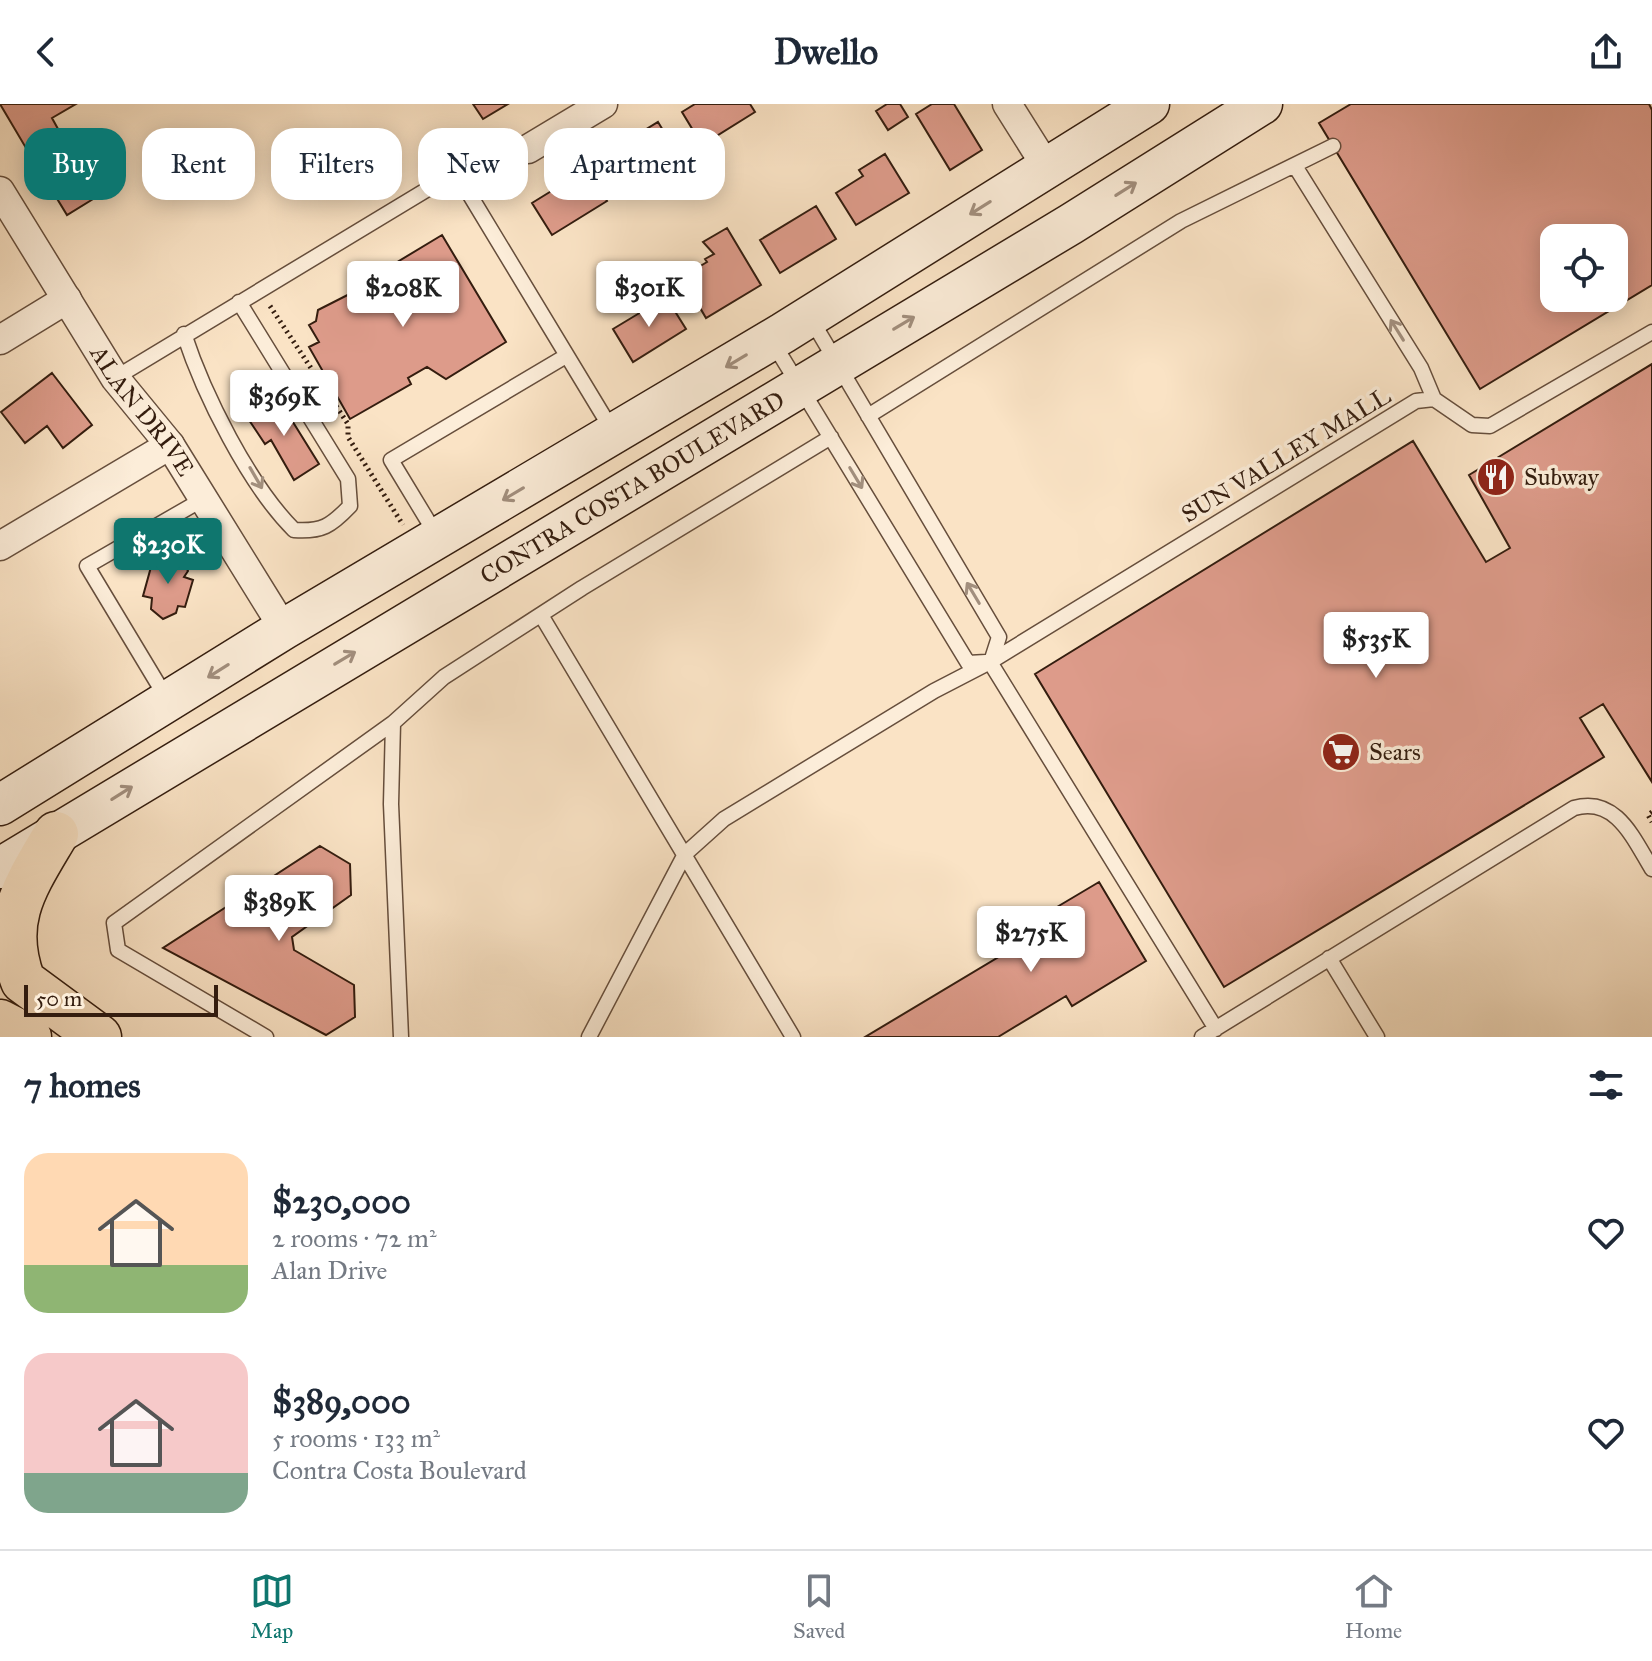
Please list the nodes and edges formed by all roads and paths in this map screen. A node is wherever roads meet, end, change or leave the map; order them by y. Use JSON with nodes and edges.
{"nodes":[{"id":1,"x":603,"y":104,"type":"edge"},
{"id":2,"x":1007,"y":104,"type":"edge"},
{"id":3,"x":1149,"y":104,"type":"edge"},
{"id":4,"x":1262,"y":104,"type":"edge"},
{"id":5,"x":1333,"y":146,"type":"dead end"},
{"id":6,"x":528,"y":149,"type":"dead end"},
{"id":7,"x":1046,"y":166,"type":"junction"},
{"id":8,"x":1295,"y":166,"type":"junction"},
{"id":9,"x":0,"y":191,"type":"edge"},
{"id":10,"x":259,"y":290,"type":"junction"},
{"id":11,"x":67,"y":299,"type":"junction"},
{"id":12,"x":239,"y":302,"type":"junction"},
{"id":13,"x":809,"y":316,"type":"junction"},
{"id":14,"x":1652,"y":332,"type":"edge"},
{"id":15,"x":184,"y":334,"type":"junction"},
{"id":16,"x":0,"y":340,"type":"edge"},
{"id":17,"x":771,"y":340,"type":"junction"},
{"id":18,"x":566,"y":356,"type":"junction"},
{"id":19,"x":837,"y":363,"type":"junction"},
{"id":20,"x":115,"y":378,"type":"junction"},
{"id":21,"x":800,"y":385,"type":"junction"},
{"id":22,"x":1434,"y":399,"type":"junction"},
{"id":23,"x":868,"y":416,"type":"junction"},
{"id":24,"x":615,"y":433,"type":"junction"},
{"id":25,"x":831,"y":437,"type":"junction"},
{"id":26,"x":170,"y":445,"type":"junction"},
{"id":27,"x":205,"y":498,"type":"junction"},
{"id":28,"x":421,"y":532,"type":"junction"},
{"id":29,"x":0,"y":546,"type":"edge"},
{"id":30,"x":541,"y":615,"type":"junction"},
{"id":31,"x":284,"y":629,"type":"junction"},
{"id":32,"x":990,"y":662,"type":"junction"},
{"id":33,"x":169,"y":701,"type":"junction"},
{"id":34,"x":393,"y":723,"type":"junction"},
{"id":35,"x":176,"y":759,"type":"junction"},
{"id":36,"x":0,"y":805,"type":"edge"},
{"id":37,"x":1652,"y":812,"type":"edge"},
{"id":38,"x":1652,"y":822,"type":"edge"},
{"id":39,"x":56,"y":834,"type":"junction"},
{"id":40,"x":685,"y":854,"type":"junction"},
{"id":41,"x":0,"y":868,"type":"edge"},
{"id":42,"x":1652,"y":869,"type":"edge"},
{"id":43,"x":1329,"y":958,"type":"junction"},
{"id":44,"x":0,"y":1022,"type":"edge"},
{"id":45,"x":1216,"y":1029,"type":"junction"},
{"id":46,"x":29,"y":1037,"type":"edge"},
{"id":47,"x":99,"y":1037,"type":"edge"},
{"id":48,"x":266,"y":1037,"type":"edge"},
{"id":49,"x":401,"y":1037,"type":"edge"},
{"id":50,"x":589,"y":1037,"type":"edge"},
{"id":51,"x":793,"y":1037,"type":"edge"},
{"id":52,"x":1202,"y":1037,"type":"edge"},
{"id":53,"x":1377,"y":1037,"type":"edge"}],
"edges":[{"from":1,"to":6,"type":"street"},
{"from":2,"to":7,"type":"street"},
{"from":3,"to":7,"type":"main road"},
{"from":19,"to":4,"type":"main road","name":"CONTRA COSTA BOULEVARD","one_way":true},
{"from":5,"to":8,"type":"lane"},
{"from":7,"to":13,"type":"main road","one_way":true},
{"from":22,"to":8,"type":"lane","one_way":true},
{"from":8,"to":23,"type":"lane"},
{"from":9,"to":11,"type":"street","name":"ALAN DRIVE"},
{"from":10,"to":12,"type":"lane"},
{"from":10,"to":18,"type":"lane"},
{"from":10,"to":28,"type":"path"},
{"from":11,"to":16,"type":"street"},
{"from":11,"to":20,"type":"street","name":"ALAN DRIVE"},
{"from":12,"to":15,"type":"lane"},
{"from":15,"to":12,"type":"lane","one_way":true},
{"from":13,"to":17,"type":"main road"},
{"from":13,"to":19,"type":"lane"},
{"from":14,"to":22,"type":"lane"},
{"from":15,"to":20,"type":"lane"},
{"from":17,"to":21,"type":"lane"},
{"from":17,"to":24,"type":"main road","one_way":true},
{"from":18,"to":24,"type":"lane"},
{"from":18,"to":28,"type":"lane"},
{"from":19,"to":21,"type":"main road","name":"CONTRA COSTA BOULEVARD"},
{"from":19,"to":23,"type":"lane"},
{"from":20,"to":26,"type":"street","name":"ALAN DRIVE"},
{"from":21,"to":25,"type":"lane"},
{"from":35,"to":21,"type":"main road","name":"CONTRA COSTA BOULEVARD","one_way":true},
{"from":22,"to":32,"type":"lane","name":"SUN VALLEY MALL"},
{"from":32,"to":23,"type":"lane","one_way":true},
{"from":24,"to":28,"type":"main road","one_way":true},
{"from":25,"to":30,"type":"lane"},
{"from":25,"to":32,"type":"lane","one_way":true},
{"from":26,"to":27,"type":"street","name":"ALAN DRIVE"},
{"from":26,"to":29,"type":"street"},
{"from":27,"to":31,"type":"street","name":"ALAN DRIVE"},
{"from":27,"to":33,"type":"lane"},
{"from":28,"to":31,"type":"main road"},
{"from":30,"to":34,"type":"lane"},
{"from":30,"to":40,"type":"lane"},
{"from":31,"to":33,"type":"main road","one_way":true},
{"from":31,"to":35,"type":"main road"},
{"from":32,"to":40,"type":"lane","name":"SUN VALLEY MALL"},
{"from":32,"to":45,"type":"lane"},
{"from":33,"to":36,"type":"main road"},
{"from":34,"to":48,"type":"lane"},
{"from":34,"to":49,"type":"lane"},
{"from":39,"to":35,"type":"main road","name":"CONTRA COSTA BOULEVARD","one_way":true},
{"from":37,"to":38,"type":"path"},
{"from":39,"to":41,"type":"main road","name":"CONTRA COSTA BOULEVARD"},
{"from":39,"to":47,"type":"main road"},
{"from":40,"to":50,"type":"lane"},
{"from":40,"to":51,"type":"lane"},
{"from":42,"to":43,"type":"lane"},
{"from":43,"to":45,"type":"lane"},
{"from":43,"to":53,"type":"lane"},
{"from":44,"to":46,"type":"main road"},
{"from":45,"to":52,"type":"lane"}]}
